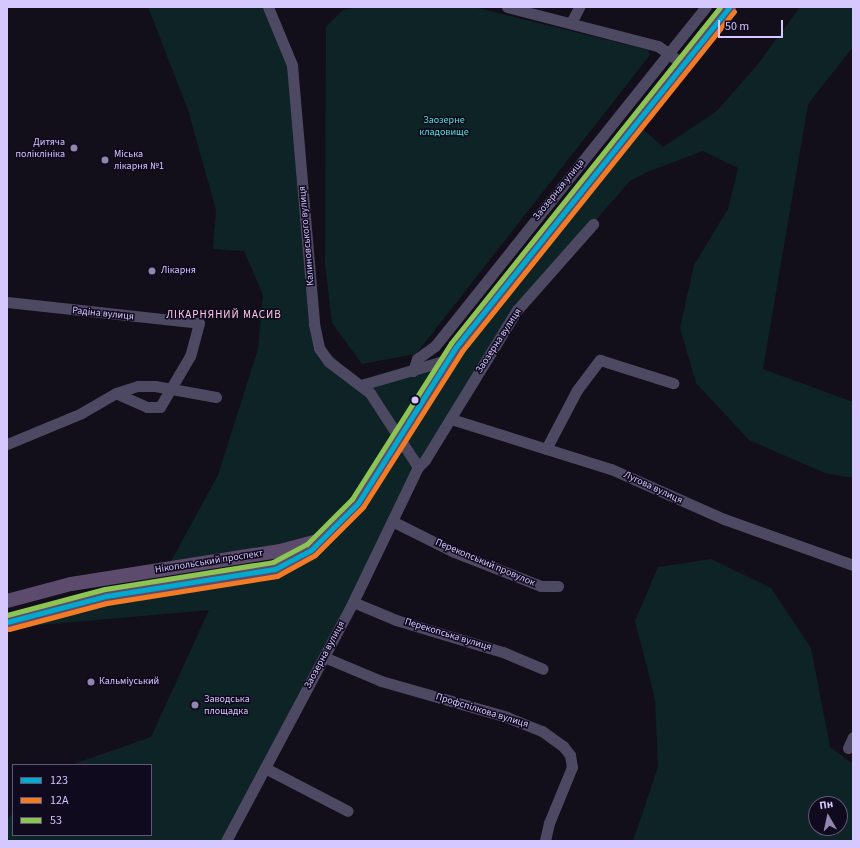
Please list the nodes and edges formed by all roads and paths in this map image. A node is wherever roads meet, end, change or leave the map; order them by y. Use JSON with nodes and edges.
{"nodes":[{"id":1,"x":268,"y":7,"type":"edge"},
{"id":2,"x":508,"y":7,"type":"edge"},
{"id":3,"x":579,"y":7,"type":"edge"},
{"id":4,"x":706,"y":7,"type":"edge"},
{"id":5,"x":729,"y":7,"type":"edge"},
{"id":6,"x":571,"y":23,"type":"junction"},
{"id":7,"x":669,"y":52,"type":"junction"},
{"id":8,"x":683,"y":64,"type":"junction"},
{"id":9,"x":593,"y":224,"type":"dead end"},
{"id":10,"x":7,"y":302,"type":"edge"},
{"id":11,"x":447,"y":360,"type":"junction"},
{"id":12,"x":413,"y":371,"type":"junction"},
{"id":13,"x":673,"y":383,"type":"dead end"},
{"id":14,"x":361,"y":385,"type":"junction"},
{"id":15,"x":170,"y":388,"type":"junction"},
{"id":16,"x":116,"y":393,"type":"junction"},
{"id":17,"x":216,"y":397,"type":"dead end"},
{"id":18,"x":451,"y":419,"type":"junction"},
{"id":19,"x":400,"y":436,"type":"junction"},
{"id":20,"x":7,"y":444,"type":"edge"},
{"id":21,"x":546,"y":450,"type":"junction"},
{"id":22,"x":418,"y":467,"type":"junction"},
{"id":23,"x":392,"y":521,"type":"junction"},
{"id":24,"x":322,"y":539,"type":"junction"},
{"id":25,"x":853,"y":565,"type":"edge"},
{"id":26,"x":558,"y":586,"type":"dead end"},
{"id":27,"x":7,"y":601,"type":"edge"},
{"id":28,"x":353,"y":602,"type":"junction"},
{"id":29,"x":7,"y":622,"type":"edge"},
{"id":30,"x":324,"y":657,"type":"junction"},
{"id":31,"x":543,"y":669,"type":"dead end"},
{"id":32,"x":853,"y":737,"type":"edge"},
{"id":33,"x":848,"y":748,"type":"dead end"},
{"id":34,"x":265,"y":768,"type":"junction"},
{"id":35,"x":348,"y":811,"type":"dead end"},
{"id":36,"x":226,"y":841,"type":"edge"},
{"id":37,"x":545,"y":841,"type":"edge"}],
"edges":[{"from":1,"to":14,"type":"street","name":"Калиновського вулиця"},
{"from":2,"to":6,"type":"street"},
{"from":3,"to":6,"type":"street"},
{"from":4,"to":7,"type":"street","name":"Заозерная улица"},
{"from":5,"to":8,"type":"main road"},
{"from":6,"to":7,"type":"street"},
{"from":7,"to":8,"type":"street"},
{"from":7,"to":12,"type":"street","name":"Заозерная улица"},
{"from":8,"to":11,"type":"main road"},
{"from":9,"to":18,"type":"street","name":"Заозерна вулиця"},
{"from":10,"to":15,"type":"street","name":"Радіна вулиця"},
{"from":11,"to":12,"type":"street"},
{"from":11,"to":19,"type":"main road"},
{"from":12,"to":14,"type":"street"},
{"from":13,"to":21,"type":"street"},
{"from":14,"to":19,"type":"street","name":"Калиновського вулиця"},
{"from":15,"to":16,"type":"street"},
{"from":15,"to":16,"type":"street"},
{"from":15,"to":17,"type":"street"},
{"from":16,"to":20,"type":"street"},
{"from":18,"to":21,"type":"street","name":"Лугова вулиця"},
{"from":18,"to":22,"type":"street","name":"Заозерна вулиця"},
{"from":19,"to":22,"type":"street"},
{"from":19,"to":24,"type":"main road"},
{"from":21,"to":25,"type":"street","name":"Лугова вулиця"},
{"from":22,"to":23,"type":"street","name":"Заозерна вулиця"},
{"from":23,"to":26,"type":"street","name":"Перекопський провулок"},
{"from":23,"to":28,"type":"street","name":"Заозерна вулиця"},
{"from":24,"to":27,"type":"main road","name":"Нікопольський проспект"},
{"from":24,"to":29,"type":"main road","name":"Нікопольський проспект"},
{"from":28,"to":30,"type":"street","name":"Заозерна вулиця"},
{"from":28,"to":31,"type":"street","name":"Перекопська вулиця"},
{"from":30,"to":34,"type":"street","name":"Заозерна вулиця"},
{"from":30,"to":37,"type":"street","name":"Профспілкова вулиця"},
{"from":32,"to":33,"type":"street"},
{"from":34,"to":35,"type":"street"},
{"from":34,"to":36,"type":"street","name":"Заозерна вулиця"}]}
